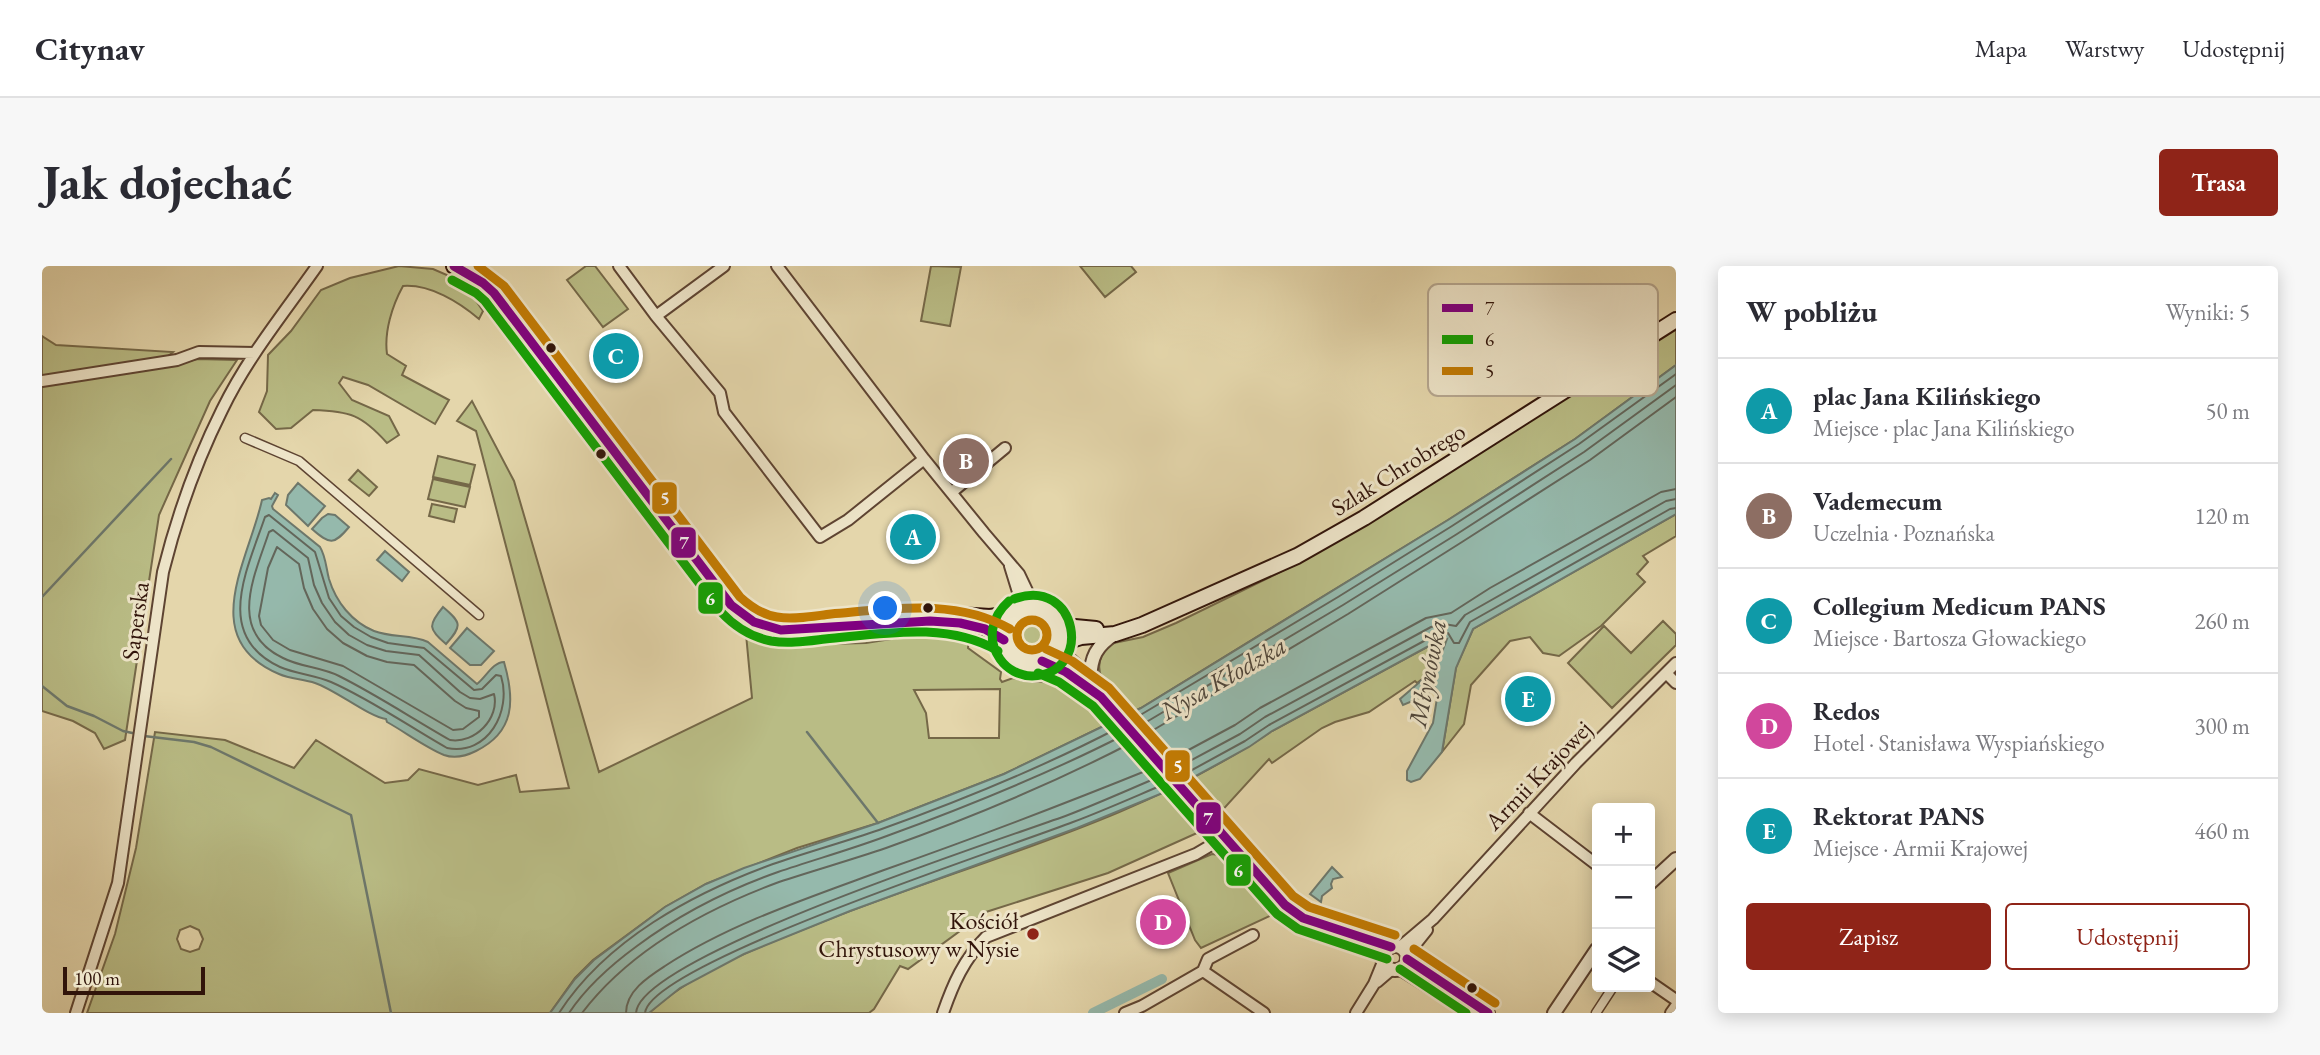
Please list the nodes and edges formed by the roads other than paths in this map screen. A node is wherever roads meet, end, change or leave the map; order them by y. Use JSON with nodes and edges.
{"nodes":[{"id":1,"x":317,"y":266,"type":"edge"},
{"id":2,"x":619,"y":266,"type":"edge"},
{"id":3,"x":724,"y":266,"type":"edge"},
{"id":4,"x":777,"y":266,"type":"edge"},
{"id":5,"x":461,"y":267,"type":"edge"},
{"id":6,"x":656,"y":316,"type":"junction"},
{"id":7,"x":1676,"y":320,"type":"edge"},
{"id":8,"x":1658,"y":331,"type":"edge"},
{"id":9,"x":255,"y":353,"type":"junction"},
{"id":10,"x":42,"y":381,"type":"edge"},
{"id":11,"x":1555,"y":396,"type":"edge"},
{"id":12,"x":245,"y":438,"type":"dead end"},
{"id":13,"x":1005,"y":448,"type":"dead end"},
{"id":14,"x":924,"y":459,"type":"junction"},
{"id":15,"x":952,"y":492,"type":"junction"},
{"id":16,"x":1009,"y":564,"type":"junction"},
{"id":17,"x":1041,"y":608,"type":"junction"},
{"id":18,"x":1015,"y":612,"type":"junction"},
{"id":19,"x":479,"y":615,"type":"dead end"},
{"id":20,"x":906,"y":620,"type":"junction"},
{"id":21,"x":1057,"y":622,"type":"junction"},
{"id":22,"x":1129,"y":629,"type":"junction"},
{"id":23,"x":1115,"y":634,"type":"junction"},
{"id":24,"x":1004,"y":640,"type":"junction"},
{"id":25,"x":1058,"y":646,"type":"junction"},
{"id":26,"x":1042,"y":662,"type":"junction"},
{"id":27,"x":1676,"y":663,"type":"edge"},
{"id":28,"x":1666,"y":673,"type":"junction"},
{"id":29,"x":1676,"y":683,"type":"edge"},
{"id":30,"x":1095,"y":689,"type":"junction"},
{"id":31,"x":1529,"y":813,"type":"junction"},
{"id":32,"x":1221,"y":834,"type":"junction"},
{"id":33,"x":1676,"y":859,"type":"edge"},
{"id":34,"x":1592,"y":861,"type":"edge"},
{"id":35,"x":1655,"y":878,"type":"edge"},
{"id":36,"x":1253,"y":935,"type":"dead end"},
{"id":37,"x":1592,"y":957,"type":"edge"},
{"id":38,"x":1395,"y":958,"type":"junction"},
{"id":39,"x":1203,"y":971,"type":"junction"},
{"id":40,"x":1655,"y":985,"type":"edge"},
{"id":41,"x":1610,"y":992,"type":"edge"},
{"id":42,"x":1568,"y":996,"type":"junction"},
{"id":43,"x":1676,"y":1000,"type":"edge"},
{"id":44,"x":1676,"y":1006,"type":"edge"},
{"id":45,"x":76,"y":1013,"type":"edge"},
{"id":46,"x":943,"y":1013,"type":"edge"},
{"id":47,"x":1125,"y":1013,"type":"edge"},
{"id":48,"x":1264,"y":1013,"type":"edge"},
{"id":49,"x":1356,"y":1013,"type":"edge"},
{"id":50,"x":1471,"y":1013,"type":"edge"},
{"id":51,"x":1488,"y":1013,"type":"edge"},
{"id":52,"x":1554,"y":1013,"type":"edge"},
{"id":53,"x":1560,"y":1013,"type":"edge"},
{"id":54,"x":1596,"y":1013,"type":"edge"},
{"id":55,"x":1671,"y":1013,"type":"edge"}],
"edges":[{"from":1,"to":9,"type":"street","name":"Saperska"},
{"from":2,"to":6,"type":"street"},
{"from":3,"to":6,"type":"street"},
{"from":4,"to":14,"type":"street"},
{"from":5,"to":20,"type":"main road"},
{"from":6,"to":14,"type":"street"},
{"from":7,"to":8,"type":"main road","name":"Szlak Chrobrego"},
{"from":9,"to":10,"type":"street"},
{"from":9,"to":45,"type":"street","name":"Saperska"},
{"from":11,"to":22,"type":"main road","name":"Szlak Chrobrego"},
{"from":12,"to":19,"type":"street"},
{"from":13,"to":15,"type":"street"},
{"from":14,"to":15,"type":"street"},
{"from":15,"to":16,"type":"street"},
{"from":16,"to":17,"type":"street"},
{"from":16,"to":18,"type":"street"},
{"from":17,"to":18,"type":"main road"},
{"from":17,"to":21,"type":"main road"},
{"from":18,"to":20,"type":"main road"},
{"from":18,"to":24,"type":"main road"},
{"from":20,"to":24,"type":"main road"},
{"from":21,"to":22,"type":"main road","name":"Szlak Chrobrego"},
{"from":21,"to":25,"type":"main road"},
{"from":22,"to":23,"type":"main road","name":"Szlak Chrobrego"},
{"from":23,"to":25,"type":"main road","name":"Szlak Chrobrego"},
{"from":23,"to":30,"type":"street"},
{"from":24,"to":26,"type":"main road"},
{"from":25,"to":26,"type":"main road"},
{"from":25,"to":30,"type":"street"},
{"from":26,"to":30,"type":"street"},
{"from":27,"to":28,"type":"street","name":"Armii Krajowej"},
{"from":28,"to":29,"type":"street"},
{"from":28,"to":31,"type":"street","name":"Armii Krajowej"},
{"from":30,"to":32,"type":"street"},
{"from":31,"to":34,"type":"street"},
{"from":31,"to":38,"type":"street","name":"Armii Krajowej"},
{"from":32,"to":38,"type":"street"},
{"from":32,"to":46,"type":"street"},
{"from":33,"to":35,"type":"street"},
{"from":36,"to":39,"type":"street"},
{"from":37,"to":42,"type":"street"},
{"from":38,"to":49,"type":"street","name":"Armii Krajowej"},
{"from":38,"to":50,"type":"street"},
{"from":38,"to":51,"type":"street"},
{"from":39,"to":47,"type":"street"},
{"from":39,"to":48,"type":"street"},
{"from":40,"to":43,"type":"street"},
{"from":41,"to":54,"type":"street"},
{"from":42,"to":52,"type":"street"},
{"from":42,"to":53,"type":"street"},
{"from":44,"to":55,"type":"street"}]}
